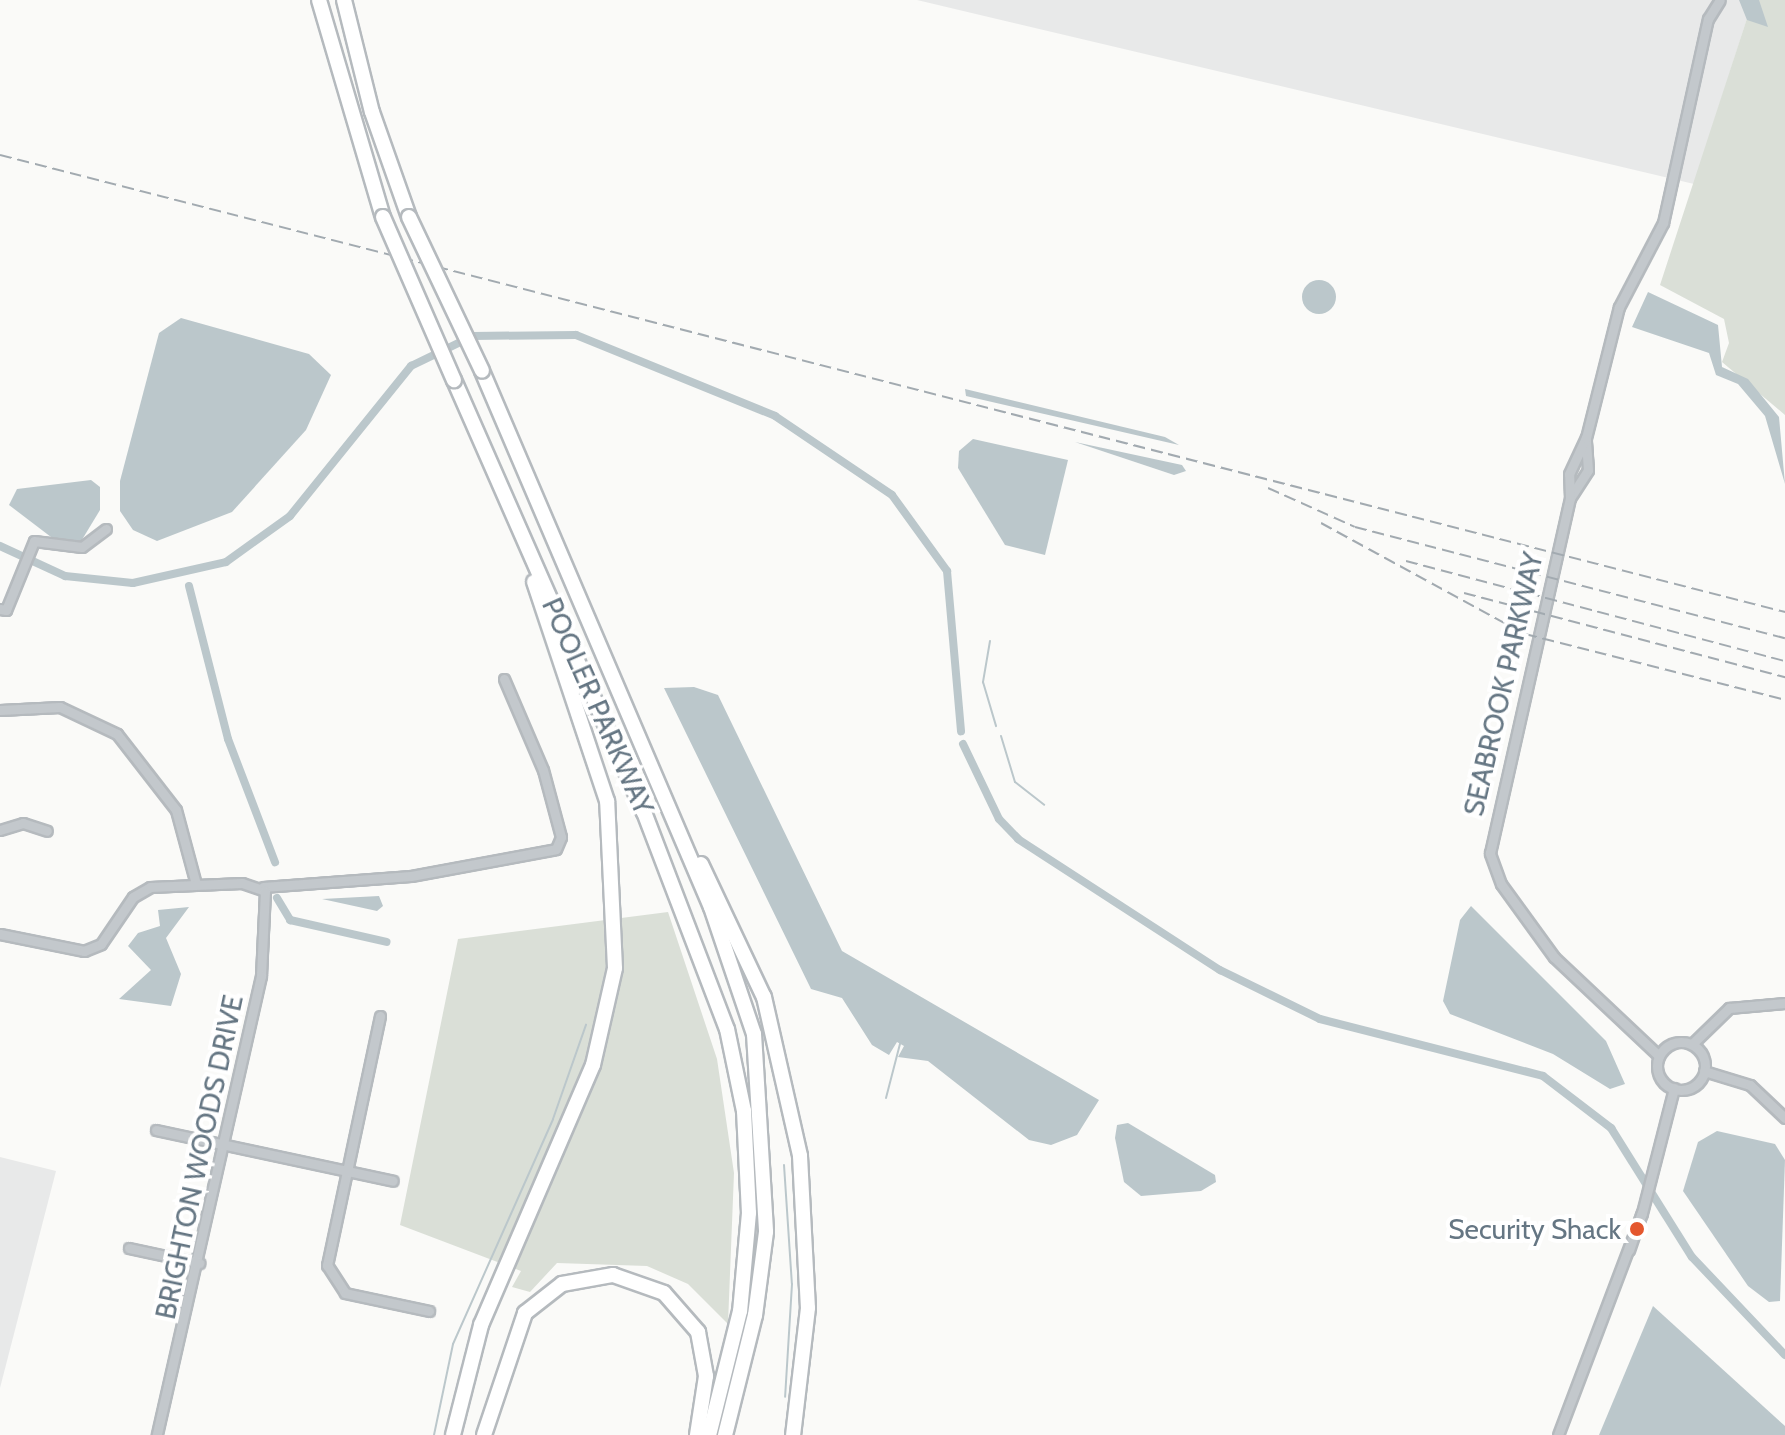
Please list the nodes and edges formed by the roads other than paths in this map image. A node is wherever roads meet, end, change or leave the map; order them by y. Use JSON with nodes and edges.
{"nodes":[{"id":1,"x":319,"y":0,"type":"edge"},
{"id":2,"x":344,"y":0,"type":"edge"},
{"id":3,"x":1720,"y":0,"type":"edge"},
{"id":4,"x":1586,"y":438,"type":"junction"},
{"id":5,"x":1570,"y":498,"type":"junction"},
{"id":6,"x":515,"y":517,"type":"junction"},
{"id":7,"x":106,"y":529,"type":"dead end"},
{"id":8,"x":0,"y":609,"type":"edge"},
{"id":9,"x":504,"y":679,"type":"dead end"},
{"id":10,"x":0,"y":710,"type":"edge"},
{"id":11,"x":664,"y":800,"type":"junction"},
{"id":12,"x":0,"y":830,"type":"edge"},
{"id":13,"x":47,"y":831,"type":"dead end"},
{"id":14,"x":196,"y":884,"type":"junction"},
{"id":15,"x":263,"y":887,"type":"junction"},
{"id":16,"x":0,"y":934,"type":"edge"},
{"id":17,"x":1785,"y":1003,"type":"edge"},
{"id":18,"x":380,"y":1016,"type":"dead end"},
{"id":19,"x":1692,"y":1044,"type":"junction"},
{"id":20,"x":1659,"y":1056,"type":"junction"},
{"id":21,"x":1704,"y":1071,"type":"junction"},
{"id":22,"x":1674,"y":1088,"type":"junction"},
{"id":23,"x":1785,"y":1118,"type":"edge"},
{"id":24,"x":156,"y":1130,"type":"dead end"},
{"id":25,"x":225,"y":1144,"type":"junction"},
{"id":26,"x":345,"y":1169,"type":"junction"},
{"id":27,"x":393,"y":1181,"type":"dead end"},
{"id":28,"x":129,"y":1248,"type":"dead end"},
{"id":29,"x":199,"y":1263,"type":"junction"},
{"id":30,"x":429,"y":1311,"type":"dead end"},
{"id":31,"x":157,"y":1435,"type":"edge"},
{"id":32,"x":453,"y":1435,"type":"edge"},
{"id":33,"x":484,"y":1435,"type":"edge"},
{"id":34,"x":697,"y":1435,"type":"edge"},
{"id":35,"x":709,"y":1435,"type":"edge"},
{"id":36,"x":725,"y":1435,"type":"edge"},
{"id":37,"x":793,"y":1435,"type":"edge"},
{"id":38,"x":1558,"y":1435,"type":"edge"}],
"edges":[{"from":1,"to":6,"type":"main road","name":"POOLER PARKWAY","bridge":true},
{"from":2,"to":11,"type":"main road","name":"POOLER PARKWAY","bridge":true},
{"from":3,"to":4,"type":"street","name":"SEABROOK PARKWAY"},
{"from":4,"to":5,"type":"street","name":"SEABROOK PARKWAY"},
{"from":4,"to":5,"type":"street","name":"SEABROOK PARKWAY"},
{"from":5,"to":20,"type":"street","name":"SEABROOK PARKWAY"},
{"from":6,"to":32,"type":"main road"},
{"from":6,"to":35,"type":"main road","name":"POOLER PARKWAY"},
{"from":7,"to":8,"type":"street"},
{"from":9,"to":15,"type":"street"},
{"from":10,"to":14,"type":"street"},
{"from":11,"to":36,"type":"main road","name":"POOLER PARKWAY"},
{"from":11,"to":37,"type":"main road"},
{"from":12,"to":13,"type":"street"},
{"from":14,"to":15,"type":"street"},
{"from":14,"to":16,"type":"street"},
{"from":15,"to":25,"type":"street","name":"BRIGHTON WOODS DRIVE"},
{"from":17,"to":19,"type":"street"},
{"from":18,"to":26,"type":"street"},
{"from":19,"to":20,"type":"street"},
{"from":19,"to":21,"type":"street"},
{"from":20,"to":22,"type":"street"},
{"from":21,"to":22,"type":"street"},
{"from":21,"to":23,"type":"street"},
{"from":22,"to":38,"type":"street"},
{"from":24,"to":25,"type":"street"},
{"from":25,"to":26,"type":"street"},
{"from":25,"to":29,"type":"street","name":"BRIGHTON WOODS DRIVE"},
{"from":26,"to":27,"type":"street"},
{"from":26,"to":30,"type":"street"},
{"from":28,"to":29,"type":"street"},
{"from":29,"to":31,"type":"street","name":"BRIGHTON WOODS DRIVE"},
{"from":33,"to":34,"type":"main road"}]}
